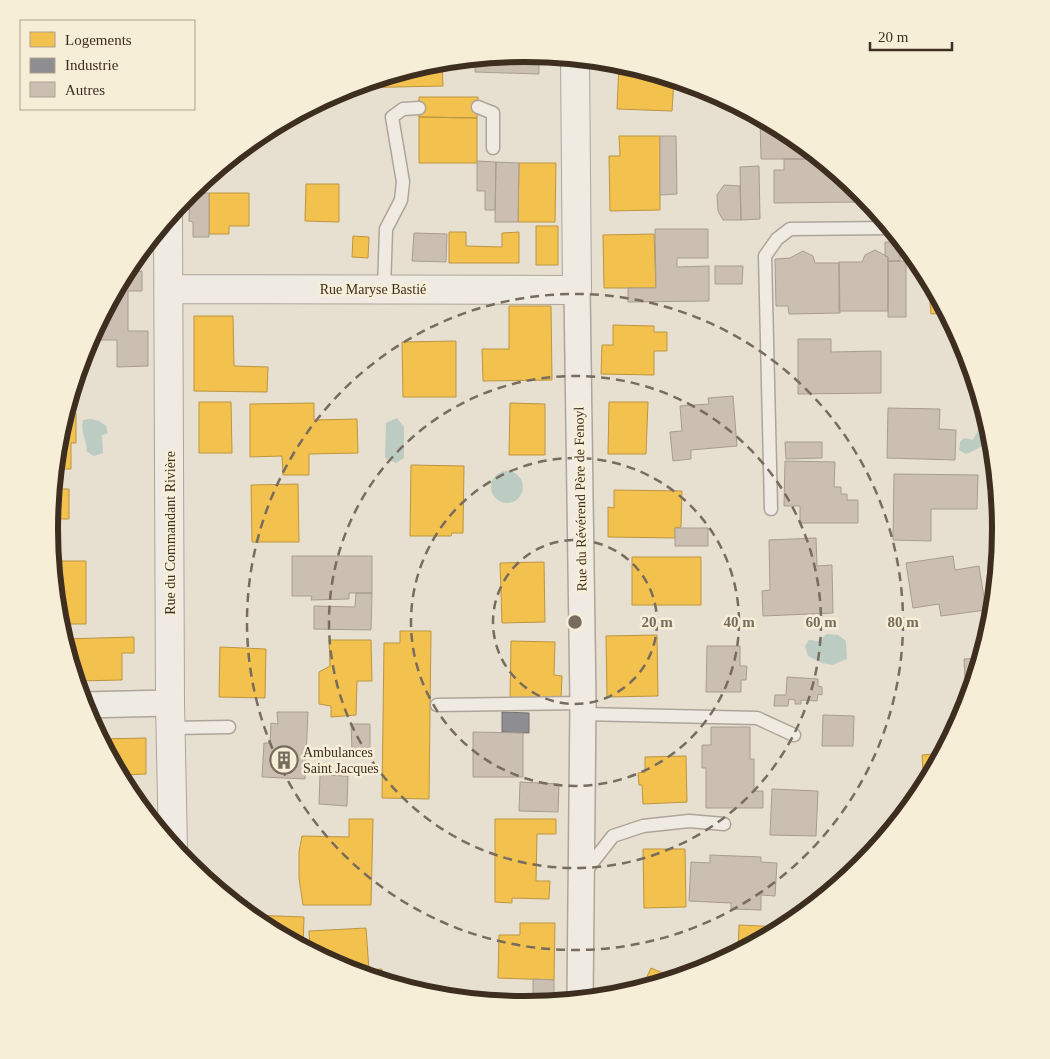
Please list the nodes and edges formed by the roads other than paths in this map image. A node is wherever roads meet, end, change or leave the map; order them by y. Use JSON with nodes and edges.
{"nodes":[{"id":1,"x":576,"y":65,"type":"edge"},
{"id":2,"x":419,"y":108,"type":"dead end"},
{"id":3,"x":478,"y":108,"type":"dead end"},
{"id":4,"x":493,"y":148,"type":"dead end"},
{"id":5,"x":168,"y":228,"type":"edge"},
{"id":6,"x":882,"y":228,"type":"edge"},
{"id":7,"x":169,"y":289,"type":"junction"},
{"id":8,"x":384,"y":289,"type":"junction"},
{"id":9,"x":577,"y":290,"type":"junction"},
{"id":10,"x":771,"y":509,"type":"dead end"},
{"id":11,"x":437,"y":705,"type":"dead end"},
{"id":12,"x":92,"y":706,"type":"edge"},
{"id":13,"x":583,"y":709,"type":"junction"},
{"id":14,"x":170,"y":716,"type":"junction"},
{"id":15,"x":229,"y":727,"type":"dead end"},
{"id":16,"x":794,"y":735,"type":"dead end"},
{"id":17,"x":724,"y":824,"type":"dead end"},
{"id":18,"x":174,"y":838,"type":"edge"},
{"id":19,"x":581,"y":877,"type":"junction"},
{"id":20,"x":580,"y":994,"type":"edge"}],
"edges":[{"from":1,"to":9,"type":"street","name":"Rue du Révérend Père de Fenoyl"},
{"from":2,"to":8,"type":"lane"},
{"from":3,"to":4,"type":"lane"},
{"from":5,"to":7,"type":"street","name":"Rue du Commandant Rivière"},
{"from":6,"to":10,"type":"lane"},
{"from":7,"to":8,"type":"street","name":"Rue Maryse Bastié"},
{"from":7,"to":14,"type":"street","name":"Rue du Commandant Rivière"},
{"from":8,"to":9,"type":"street","name":"Rue Maryse Bastié"},
{"from":9,"to":13,"type":"street","name":"Rue du Révérend Père de Fenoyl"},
{"from":11,"to":13,"type":"lane"},
{"from":12,"to":14,"type":"street"},
{"from":13,"to":16,"type":"lane"},
{"from":13,"to":19,"type":"street","name":"Rue du Révérend Père de Fenoyl"},
{"from":14,"to":15,"type":"lane"},
{"from":14,"to":18,"type":"street","name":"Rue du Commandant Rivière"},
{"from":17,"to":19,"type":"lane"},
{"from":19,"to":20,"type":"street","name":"Rue du Révérend Père de Fenoyl"}]}
